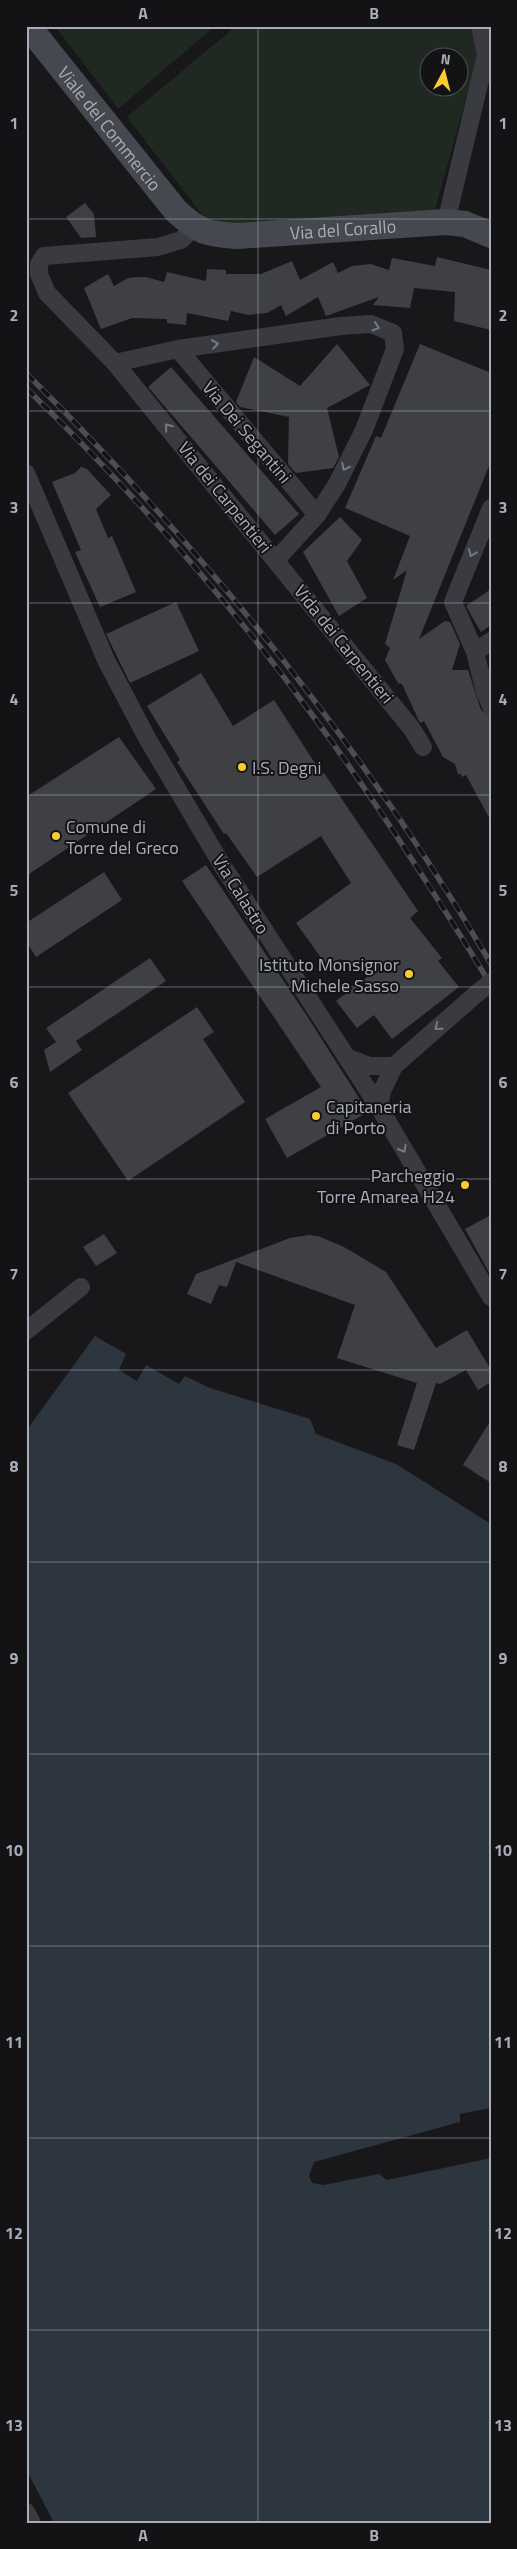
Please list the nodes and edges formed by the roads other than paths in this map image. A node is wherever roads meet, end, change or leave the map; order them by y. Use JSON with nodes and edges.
{"nodes":[{"id":1,"x":28,"y":26,"type":"edge"},
{"id":2,"x":480,"y":26,"type":"edge"},
{"id":3,"x":446,"y":222,"type":"junction"},
{"id":4,"x":194,"y":228,"type":"junction"},
{"id":5,"x":491,"y":235,"type":"edge"},
{"id":6,"x":178,"y":349,"type":"junction"},
{"id":7,"x":116,"y":362,"type":"junction"},
{"id":8,"x":26,"y":473,"type":"edge"},
{"id":9,"x":491,"y":508,"type":"edge"},
{"id":10,"x":317,"y":515,"type":"junction"},
{"id":11,"x":276,"y":560,"type":"junction"},
{"id":12,"x":491,"y":641,"type":"edge"},
{"id":13,"x":475,"y":652,"type":"junction"},
{"id":14,"x":491,"y":706,"type":"edge"},
{"id":15,"x":423,"y":747,"type":"dead end"},
{"id":16,"x":491,"y":982,"type":"edge"},
{"id":17,"x":348,"y":1058,"type":"junction"},
{"id":18,"x":394,"y":1066,"type":"junction"},
{"id":19,"x":379,"y":1107,"type":"junction"},
{"id":20,"x":81,"y":1287,"type":"dead end"},
{"id":21,"x":491,"y":1298,"type":"edge"},
{"id":22,"x":26,"y":1331,"type":"edge"},
{"id":23,"x":26,"y":2512,"type":"edge"},
{"id":24,"x":32,"y":2523,"type":"edge"}],
"edges":[{"from":1,"to":4,"type":"street","name":"Viale del Commercio"},
{"from":2,"to":3,"type":"street"},
{"from":3,"to":4,"type":"street","name":"Via del Corallo"},
{"from":3,"to":5,"type":"street","name":"Via del Corallo"},
{"from":4,"to":7,"type":"street","name":"Via dei Carpentieri"},
{"from":6,"to":7,"type":"street","name":"Via dei Carpentieri"},
{"from":6,"to":10,"type":"street","name":"Via Dei Segantini"},
{"from":6,"to":10,"type":"street","name":"Via dei Carpentieri","one_way":true},
{"from":11,"to":7,"type":"street","name":"Via dei Carpentieri","one_way":true},
{"from":8,"to":17,"type":"street","name":"Via Calastro"},
{"from":9,"to":13,"type":"street","one_way":true},
{"from":10,"to":11,"type":"street","name":"Via dei Carpentieri"},
{"from":11,"to":15,"type":"street","name":"Vida dei Carpentieri"},
{"from":12,"to":13,"type":"street"},
{"from":13,"to":14,"type":"street"},
{"from":16,"to":18,"type":"street","one_way":true,"bridge":true},
{"from":17,"to":18,"type":"street"},
{"from":17,"to":19,"type":"street","name":"Via Calastro"},
{"from":18,"to":19,"type":"street"},
{"from":19,"to":21,"type":"street","name":"Via Calastro","one_way":true},
{"from":20,"to":22,"type":"street"},
{"from":23,"to":24,"type":"street"}]}
